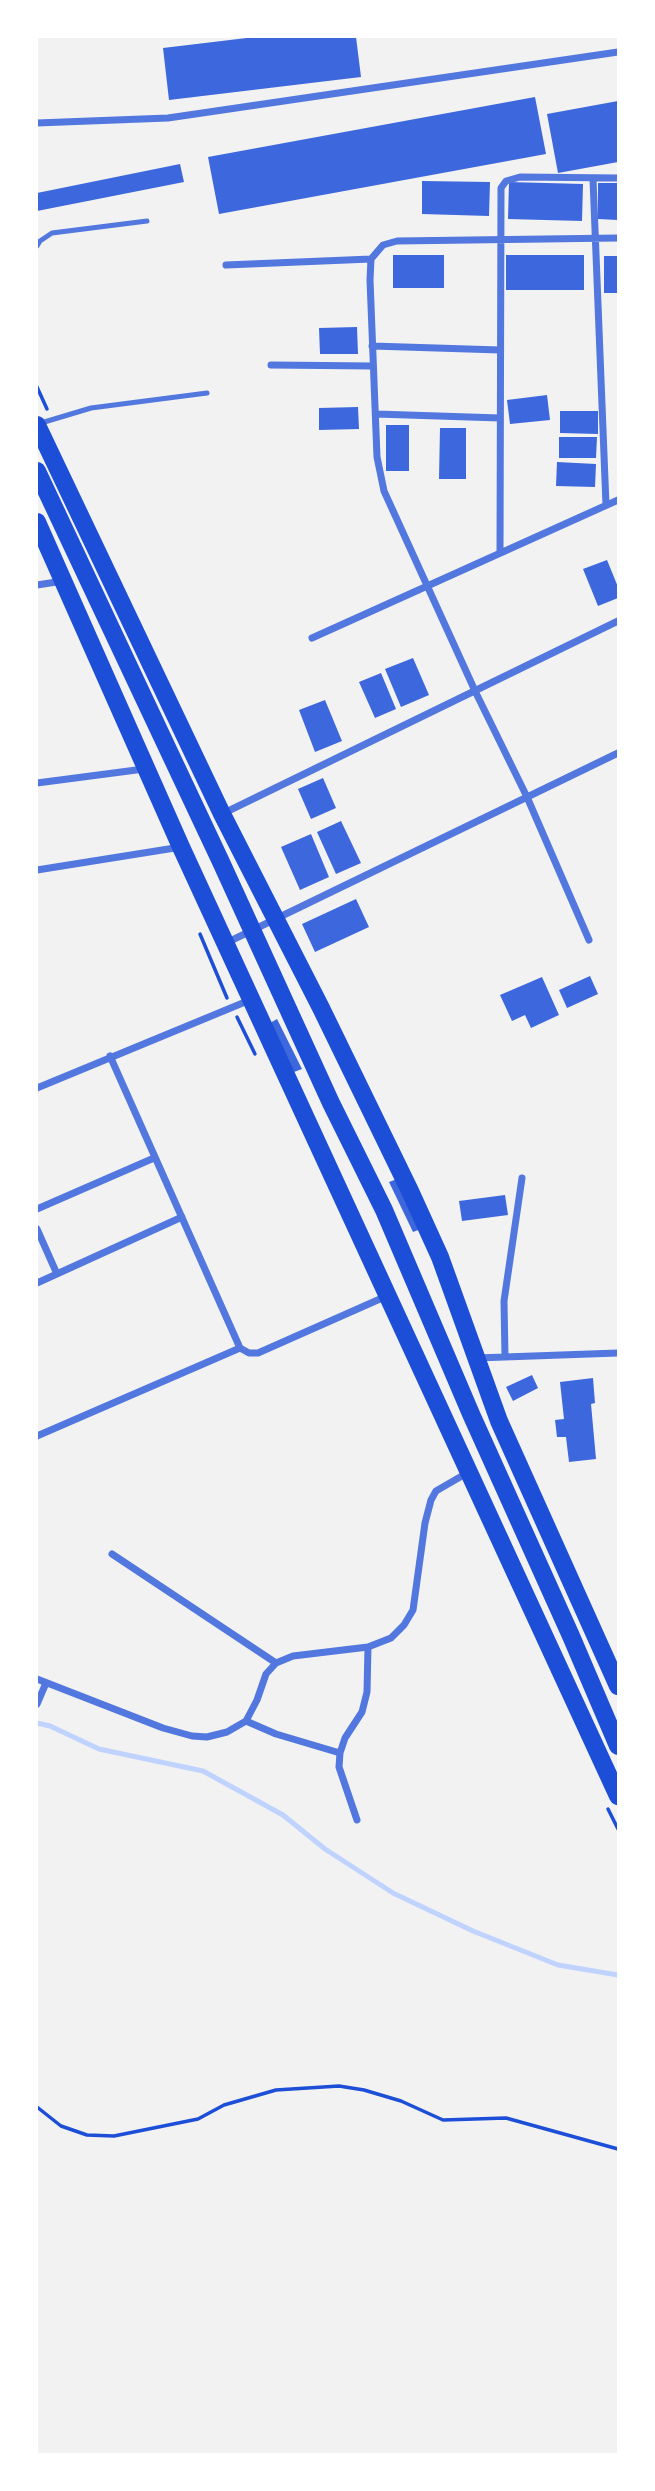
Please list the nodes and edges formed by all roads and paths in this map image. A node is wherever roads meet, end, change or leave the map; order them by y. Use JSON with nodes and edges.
{"nodes":[{"id":1,"x":618,"y":52,"type":"edge"},
{"id":2,"x":37,"y":123,"type":"edge"},
{"id":3,"x":618,"y":178,"type":"edge"},
{"id":4,"x":593,"y":179,"type":"junction"},
{"id":5,"x":147,"y":221,"type":"dead end"},
{"id":6,"x":595,"y":237,"type":"junction"},
{"id":7,"x":500,"y":238,"type":"junction"},
{"id":8,"x":618,"y":238,"type":"edge"},
{"id":9,"x":37,"y":246,"type":"edge"},
{"id":10,"x":371,"y":259,"type":"junction"},
{"id":11,"x":226,"y":265,"type":"dead end"},
{"id":12,"x":372,"y":346,"type":"junction"},
{"id":13,"x":500,"y":350,"type":"junction"},
{"id":14,"x":271,"y":365,"type":"dead end"},
{"id":15,"x":373,"y":366,"type":"junction"},
{"id":16,"x":206,"y":393,"type":"dead end"},
{"id":17,"x":376,"y":414,"type":"junction"},
{"id":18,"x":500,"y":418,"type":"junction"},
{"id":19,"x":37,"y":425,"type":"edge"},
{"id":20,"x":37,"y":471,"type":"edge"},
{"id":21,"x":618,"y":500,"type":"edge"},
{"id":22,"x":606,"y":505,"type":"junction"},
{"id":23,"x":37,"y":522,"type":"edge"},
{"id":24,"x":500,"y":553,"type":"junction"},
{"id":25,"x":63,"y":581,"type":"junction"},
{"id":26,"x":37,"y":585,"type":"edge"},
{"id":27,"x":426,"y":586,"type":"junction"},
{"id":28,"x":618,"y":621,"type":"edge"},
{"id":29,"x":312,"y":638,"type":"dead end"},
{"id":30,"x":476,"y":692,"type":"junction"},
{"id":31,"x":618,"y":753,"type":"edge"},
{"id":32,"x":146,"y":769,"type":"junction"},
{"id":33,"x":37,"y":783,"type":"edge"},
{"id":34,"x":527,"y":797,"type":"junction"},
{"id":35,"x":222,"y":814,"type":"junction"},
{"id":36,"x":181,"y":847,"type":"junction"},
{"id":37,"x":37,"y":870,"type":"edge"},
{"id":38,"x":275,"y":921,"type":"junction"},
{"id":39,"x":252,"y":930,"type":"junction"},
{"id":40,"x":589,"y":940,"type":"dead end"},
{"id":41,"x":226,"y":943,"type":"junction"},
{"id":42,"x":250,"y":999,"type":"junction"},
{"id":43,"x":110,"y":1056,"type":"junction"},
{"id":44,"x":37,"y":1088,"type":"edge"},
{"id":45,"x":154,"y":1158,"type":"junction"},
{"id":46,"x":522,"y":1178,"type":"dead end"},
{"id":47,"x":37,"y":1209,"type":"edge"},
{"id":48,"x":182,"y":1217,"type":"junction"},
{"id":49,"x":37,"y":1229,"type":"edge"},
{"id":50,"x":57,"y":1274,"type":"junction"},
{"id":51,"x":37,"y":1283,"type":"edge"},
{"id":52,"x":389,"y":1295,"type":"junction"},
{"id":53,"x":240,"y":1348,"type":"junction"},
{"id":54,"x":618,"y":1353,"type":"edge"},
{"id":55,"x":505,"y":1357,"type":"junction"},
{"id":56,"x":475,"y":1358,"type":"junction"},
{"id":57,"x":37,"y":1436,"type":"edge"},
{"id":58,"x":468,"y":1472,"type":"junction"},
{"id":59,"x":112,"y":1554,"type":"dead end"},
{"id":60,"x":368,"y":1647,"type":"junction"},
{"id":61,"x":276,"y":1663,"type":"junction"},
{"id":62,"x":37,"y":1679,"type":"edge"},
{"id":63,"x":46,"y":1683,"type":"junction"},
{"id":64,"x":618,"y":1686,"type":"edge"},
{"id":65,"x":37,"y":1704,"type":"edge"},
{"id":66,"x":246,"y":1721,"type":"junction"},
{"id":67,"x":618,"y":1746,"type":"edge"},
{"id":68,"x":340,"y":1753,"type":"junction"},
{"id":69,"x":618,"y":1796,"type":"edge"},
{"id":70,"x":358,"y":1820,"type":"dead end"},
{"id":71,"x":37,"y":2107,"type":"edge"},
{"id":72,"x":618,"y":2149,"type":"edge"}],
"edges":[{"from":1,"to":2,"type":"street"},
{"from":3,"to":4,"type":"street"},
{"from":4,"to":6,"type":"street"},
{"from":4,"to":7,"type":"street"},
{"from":5,"to":9,"type":"lane"},
{"from":6,"to":7,"type":"street"},
{"from":6,"to":8,"type":"street"},
{"from":6,"to":22,"type":"street"},
{"from":7,"to":10,"type":"street"},
{"from":7,"to":13,"type":"street"},
{"from":10,"to":11,"type":"street"},
{"from":10,"to":12,"type":"street"},
{"from":12,"to":13,"type":"street"},
{"from":12,"to":15,"type":"street"},
{"from":13,"to":18,"type":"street"},
{"from":14,"to":15,"type":"street"},
{"from":15,"to":17,"type":"street"},
{"from":16,"to":19,"type":"lane"},
{"from":17,"to":18,"type":"street"},
{"from":17,"to":27,"type":"street"},
{"from":18,"to":24,"type":"street"},
{"from":19,"to":35,"type":"main road"},
{"from":20,"to":39,"type":"main road"},
{"from":21,"to":22,"type":"street"},
{"from":22,"to":24,"type":"street"},
{"from":23,"to":25,"type":"main road"},
{"from":24,"to":27,"type":"street"},
{"from":25,"to":26,"type":"street"},
{"from":25,"to":32,"type":"main road"},
{"from":27,"to":29,"type":"street"},
{"from":27,"to":30,"type":"street"},
{"from":28,"to":30,"type":"street"},
{"from":30,"to":34,"type":"street"},
{"from":30,"to":35,"type":"street"},
{"from":31,"to":34,"type":"street"},
{"from":32,"to":33,"type":"street"},
{"from":32,"to":36,"type":"main road"},
{"from":34,"to":38,"type":"street"},
{"from":34,"to":40,"type":"street"},
{"from":35,"to":38,"type":"main road"},
{"from":36,"to":37,"type":"street"},
{"from":36,"to":41,"type":"main road"},
{"from":38,"to":39,"type":"street"},
{"from":38,"to":56,"type":"main road"},
{"from":39,"to":41,"type":"street"},
{"from":39,"to":67,"type":"main road"},
{"from":41,"to":42,"type":"main road"},
{"from":42,"to":43,"type":"street"},
{"from":42,"to":52,"type":"main road"},
{"from":43,"to":44,"type":"street"},
{"from":43,"to":45,"type":"street"},
{"from":45,"to":47,"type":"street"},
{"from":45,"to":48,"type":"street"},
{"from":46,"to":55,"type":"street"},
{"from":48,"to":50,"type":"street"},
{"from":48,"to":53,"type":"street"},
{"from":49,"to":50,"type":"street"},
{"from":50,"to":51,"type":"street"},
{"from":52,"to":53,"type":"street"},
{"from":52,"to":58,"type":"main road"},
{"from":53,"to":57,"type":"street"},
{"from":54,"to":55,"type":"street"},
{"from":55,"to":56,"type":"street"},
{"from":56,"to":64,"type":"main road"},
{"from":58,"to":60,"type":"street"},
{"from":58,"to":69,"type":"main road"},
{"from":59,"to":61,"type":"street"},
{"from":60,"to":61,"type":"street"},
{"from":60,"to":68,"type":"street"},
{"from":61,"to":66,"type":"street"},
{"from":62,"to":63,"type":"street"},
{"from":63,"to":65,"type":"street"},
{"from":63,"to":66,"type":"street"},
{"from":66,"to":68,"type":"street"},
{"from":68,"to":70,"type":"street"},
{"from":71,"to":72,"type":"path"}]}
